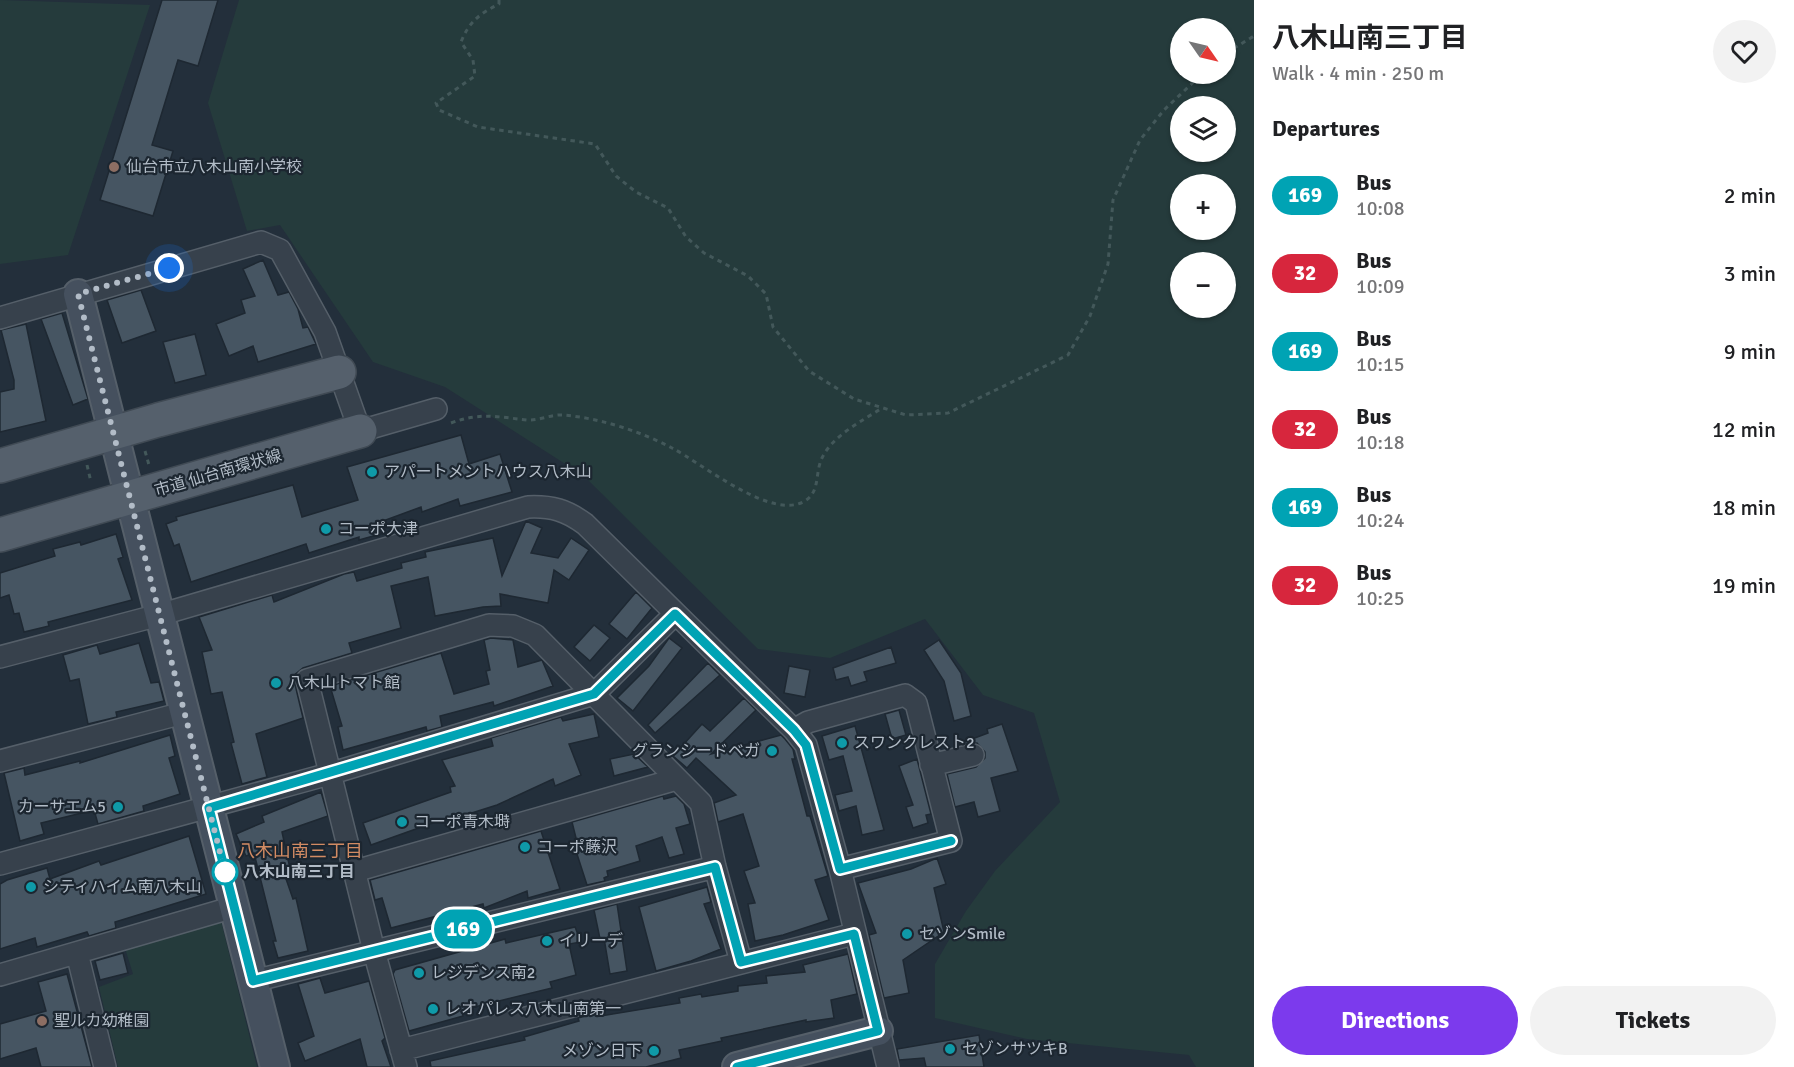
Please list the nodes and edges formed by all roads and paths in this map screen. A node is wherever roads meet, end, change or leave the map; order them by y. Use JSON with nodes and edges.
{"nodes":[{"id":1,"x":500,"y":0,"type":"edge"},
{"id":2,"x":1254,"y":36,"type":"edge"},
{"id":3,"x":1236,"y":47,"type":"edge"},
{"id":4,"x":1191,"y":84,"type":"edge"},
{"id":5,"x":78,"y":294,"type":"junction"},
{"id":6,"x":0,"y":318,"type":"edge"},
{"id":7,"x":339,"y":372,"type":"junction"},
{"id":8,"x":882,"y":408,"type":"junction"},
{"id":9,"x":440,"y":418,"type":"joint"},
{"id":10,"x":360,"y":431,"type":"junction"},
{"id":11,"x":112,"y":434,"type":"junction"},
{"id":12,"x":0,"y":466,"type":"edge"},
{"id":13,"x":143,"y":495,"type":"junction"},
{"id":14,"x":96,"y":509,"type":"junction"},
{"id":15,"x":0,"y":535,"type":"edge"},
{"id":16,"x":675,"y":614,"type":"junction"},
{"id":17,"x":159,"y":615,"type":"junction"},
{"id":18,"x":0,"y":657,"type":"edge"},
{"id":19,"x":594,"y":694,"type":"junction"},
{"id":20,"x":183,"y":713,"type":"junction"},
{"id":21,"x":794,"y":730,"type":"junction"},
{"id":22,"x":973,"y":755,"type":"dead end"},
{"id":23,"x":0,"y":761,"type":"edge"},
{"id":24,"x":932,"y":765,"type":"junction"},
{"id":25,"x":329,"y":774,"type":"junction"},
{"id":26,"x":677,"y":779,"type":"junction"},
{"id":27,"x":209,"y":808,"type":"junction"},
{"id":28,"x":0,"y":864,"type":"edge"},
{"id":29,"x":715,"y":867,"type":"junction"},
{"id":30,"x":840,"y":869,"type":"junction"},
{"id":31,"x":355,"y":871,"type":"junction"},
{"id":32,"x":234,"y":907,"type":"junction"},
{"id":33,"x":854,"y":934,"type":"junction"},
{"id":34,"x":374,"y":951,"type":"junction"},
{"id":35,"x":76,"y":953,"type":"junction"},
{"id":36,"x":741,"y":962,"type":"junction"},
{"id":37,"x":0,"y":975,"type":"edge"},
{"id":38,"x":253,"y":981,"type":"junction"},
{"id":39,"x":878,"y":1031,"type":"junction"},
{"id":40,"x":403,"y":1058,"type":"edge"},
{"id":41,"x":105,"y":1067,"type":"edge"},
{"id":42,"x":275,"y":1067,"type":"edge"},
{"id":43,"x":737,"y":1067,"type":"edge"},
{"id":44,"x":888,"y":1067,"type":"edge"}],
"edges":[{"from":1,"to":8,"type":"path"},
{"from":2,"to":3,"type":"path"},
{"from":4,"to":8,"type":"path"},
{"from":5,"to":6,"type":"street"},
{"from":5,"to":7,"type":"street"},
{"from":5,"to":11,"type":"street"},
{"from":7,"to":10,"type":"street"},
{"from":7,"to":11,"type":"main road"},
{"from":8,"to":9,"type":"path"},
{"from":9,"to":10,"type":"street","name":"市道 仙台南環状線"},
{"from":10,"to":13,"type":"main road","name":"市道 仙台南環状線"},
{"from":11,"to":12,"type":"main road"},
{"from":11,"to":13,"type":"street"},
{"from":11,"to":13,"type":"path"},
{"from":11,"to":14,"type":"path"},
{"from":13,"to":14,"type":"main road","name":"市道 仙台南環状線"},
{"from":13,"to":17,"type":"street"},
{"from":14,"to":15,"type":"main road","name":"市道 仙台南環状線"},
{"from":16,"to":17,"type":"street"},
{"from":16,"to":19,"type":"street"},
{"from":16,"to":21,"type":"street"},
{"from":17,"to":18,"type":"street"},
{"from":17,"to":20,"type":"street"},
{"from":19,"to":25,"type":"street"},
{"from":19,"to":25,"type":"street"},
{"from":19,"to":26,"type":"street"},
{"from":20,"to":23,"type":"street"},
{"from":20,"to":27,"type":"street"},
{"from":21,"to":24,"type":"street"},
{"from":21,"to":30,"type":"street"},
{"from":22,"to":24,"type":"street"},
{"from":24,"to":30,"type":"street"},
{"from":25,"to":27,"type":"street"},
{"from":25,"to":31,"type":"street"},
{"from":26,"to":29,"type":"street"},
{"from":26,"to":31,"type":"street"},
{"from":27,"to":28,"type":"street"},
{"from":27,"to":32,"type":"street"},
{"from":29,"to":34,"type":"street"},
{"from":29,"to":36,"type":"street"},
{"from":30,"to":33,"type":"street"},
{"from":31,"to":34,"type":"street"},
{"from":32,"to":35,"type":"street"},
{"from":32,"to":38,"type":"street"},
{"from":33,"to":36,"type":"street"},
{"from":33,"to":39,"type":"street"},
{"from":34,"to":38,"type":"street"},
{"from":34,"to":40,"type":"street"},
{"from":35,"to":37,"type":"street"},
{"from":35,"to":41,"type":"street"},
{"from":36,"to":40,"type":"street"},
{"from":38,"to":42,"type":"street"},
{"from":39,"to":43,"type":"street"},
{"from":39,"to":44,"type":"street"}]}
